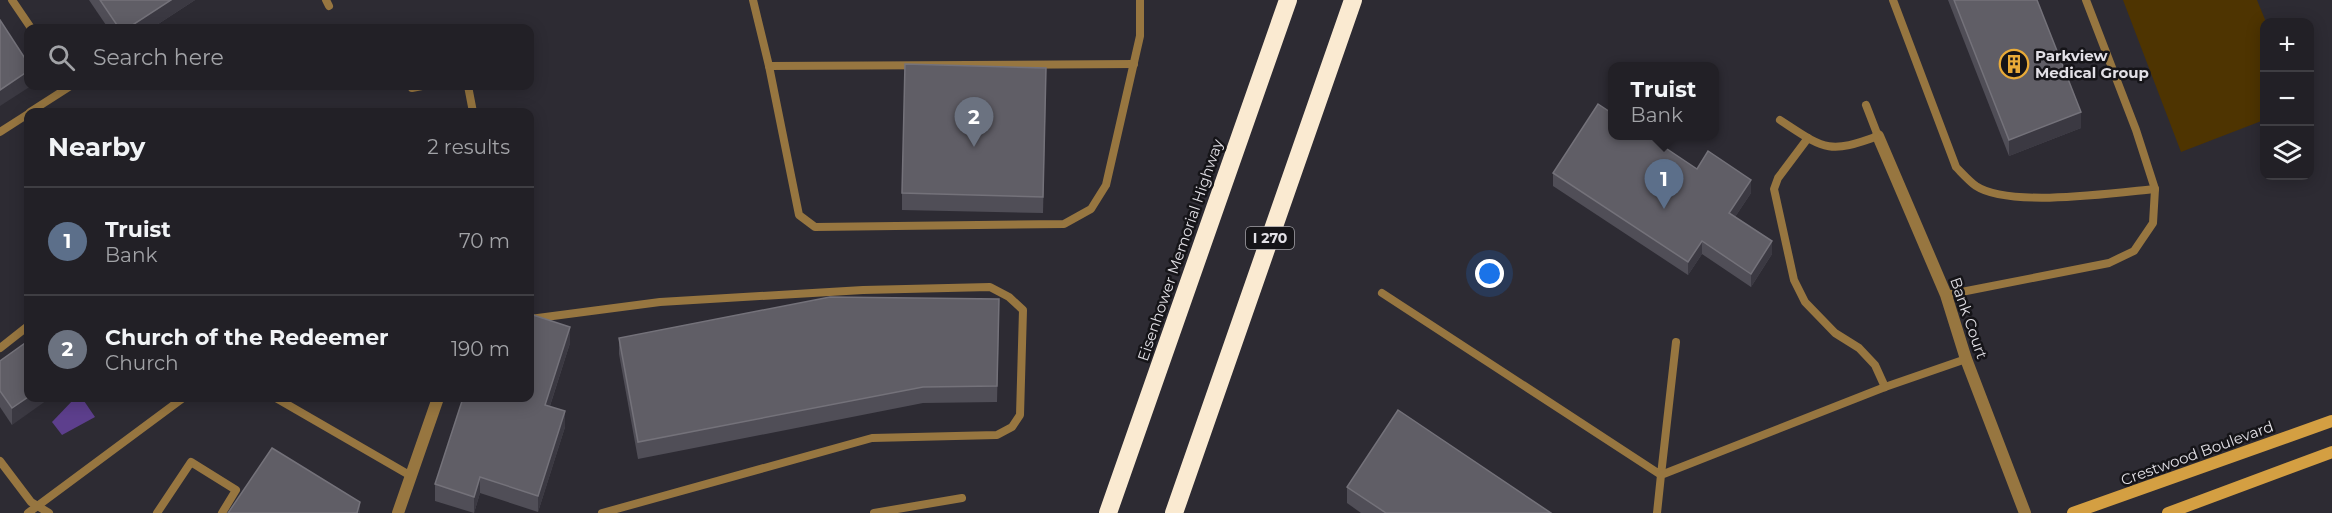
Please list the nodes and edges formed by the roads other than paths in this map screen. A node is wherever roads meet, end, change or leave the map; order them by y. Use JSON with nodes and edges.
{"nodes":[{"id":1,"x":12,"y":0,"type":"edge"},
{"id":2,"x":753,"y":0,"type":"edge"},
{"id":3,"x":1140,"y":0,"type":"edge"},
{"id":4,"x":1288,"y":0,"type":"edge"},
{"id":5,"x":1353,"y":0,"type":"edge"},
{"id":6,"x":1893,"y":0,"type":"edge"},
{"id":7,"x":2086,"y":0,"type":"edge"},
{"id":8,"x":28,"y":24,"type":"edge"},
{"id":9,"x":1134,"y":63,"type":"junction"},
{"id":10,"x":769,"y":66,"type":"junction"},
{"id":11,"x":64,"y":90,"type":"edge"},
{"id":12,"x":469,"y":90,"type":"edge"},
{"id":13,"x":1866,"y":105,"type":"dead end"},
{"id":14,"x":37,"y":108,"type":"edge"},
{"id":15,"x":472,"y":108,"type":"edge"},
{"id":16,"x":24,"y":116,"type":"edge"},
{"id":17,"x":1780,"y":120,"type":"dead end"},
{"id":18,"x":0,"y":132,"type":"edge"},
{"id":19,"x":1878,"y":136,"type":"junction"},
{"id":20,"x":1808,"y":138,"type":"junction"},
{"id":21,"x":2155,"y":189,"type":"junction"},
{"id":22,"x":1382,"y":293,"type":"dead end"},
{"id":23,"x":1946,"y":295,"type":"junction"},
{"id":24,"x":534,"y":318,"type":"edge"},
{"id":25,"x":24,"y":329,"type":"edge"},
{"id":26,"x":1676,"y":342,"type":"dead end"},
{"id":27,"x":0,"y":348,"type":"edge"},
{"id":28,"x":1966,"y":358,"type":"junction"},
{"id":29,"x":1885,"y":387,"type":"junction"},
{"id":30,"x":178,"y":402,"type":"edge"},
{"id":31,"x":283,"y":402,"type":"edge"},
{"id":32,"x":437,"y":402,"type":"edge"},
{"id":33,"x":2332,"y":421,"type":"edge"},
{"id":34,"x":2332,"y":452,"type":"edge"},
{"id":35,"x":0,"y":461,"type":"edge"},
{"id":36,"x":1661,"y":475,"type":"junction"},
{"id":37,"x":411,"y":476,"type":"junction"},
{"id":38,"x":962,"y":498,"type":"dead end"},
{"id":39,"x":36,"y":506,"type":"junction"},
{"id":40,"x":28,"y":513,"type":"edge"},
{"id":41,"x":49,"y":513,"type":"edge"},
{"id":42,"x":157,"y":513,"type":"edge"},
{"id":43,"x":222,"y":513,"type":"edge"},
{"id":44,"x":398,"y":513,"type":"edge"},
{"id":45,"x":602,"y":513,"type":"edge"},
{"id":46,"x":874,"y":513,"type":"edge"},
{"id":47,"x":1108,"y":513,"type":"edge"},
{"id":48,"x":1174,"y":513,"type":"edge"},
{"id":49,"x":1657,"y":513,"type":"edge"},
{"id":50,"x":2025,"y":513,"type":"edge"},
{"id":51,"x":2073,"y":513,"type":"edge"},
{"id":52,"x":2168,"y":513,"type":"edge"}],
"edges":[{"from":1,"to":8,"type":"lane"},
{"from":2,"to":10,"type":"lane"},
{"from":3,"to":9,"type":"lane"},
{"from":4,"to":47,"type":"highway","name":"Eisenhower Memorial Highway"},
{"from":5,"to":48,"type":"highway","number":"I 270"},
{"from":6,"to":21,"type":"lane"},
{"from":7,"to":21,"type":"lane"},
{"from":9,"to":10,"type":"lane"},
{"from":9,"to":10,"type":"lane"},
{"from":11,"to":14,"type":"lane"},
{"from":12,"to":15,"type":"lane"},
{"from":13,"to":19,"type":"lane"},
{"from":16,"to":18,"type":"lane"},
{"from":17,"to":20,"type":"lane"},
{"from":19,"to":20,"type":"lane"},
{"from":19,"to":23,"type":"street","name":"Bank Court"},
{"from":20,"to":29,"type":"lane"},
{"from":21,"to":23,"type":"lane"},
{"from":22,"to":36,"type":"lane"},
{"from":23,"to":28,"type":"street","name":"Bank Court"},
{"from":24,"to":45,"type":"lane"},
{"from":25,"to":27,"type":"lane"},
{"from":26,"to":36,"type":"lane"},
{"from":28,"to":29,"type":"lane"},
{"from":28,"to":50,"type":"street","name":"Bank Court"},
{"from":29,"to":36,"type":"lane"},
{"from":30,"to":39,"type":"lane"},
{"from":31,"to":37,"type":"lane"},
{"from":32,"to":37,"type":"street"},
{"from":33,"to":51,"type":"main road","name":"Crestwood Boulevard"},
{"from":34,"to":52,"type":"main road"},
{"from":35,"to":39,"type":"lane"},
{"from":36,"to":49,"type":"lane"},
{"from":37,"to":44,"type":"street"},
{"from":38,"to":46,"type":"lane"},
{"from":39,"to":40,"type":"lane"},
{"from":39,"to":41,"type":"lane"},
{"from":42,"to":43,"type":"lane"}]}
